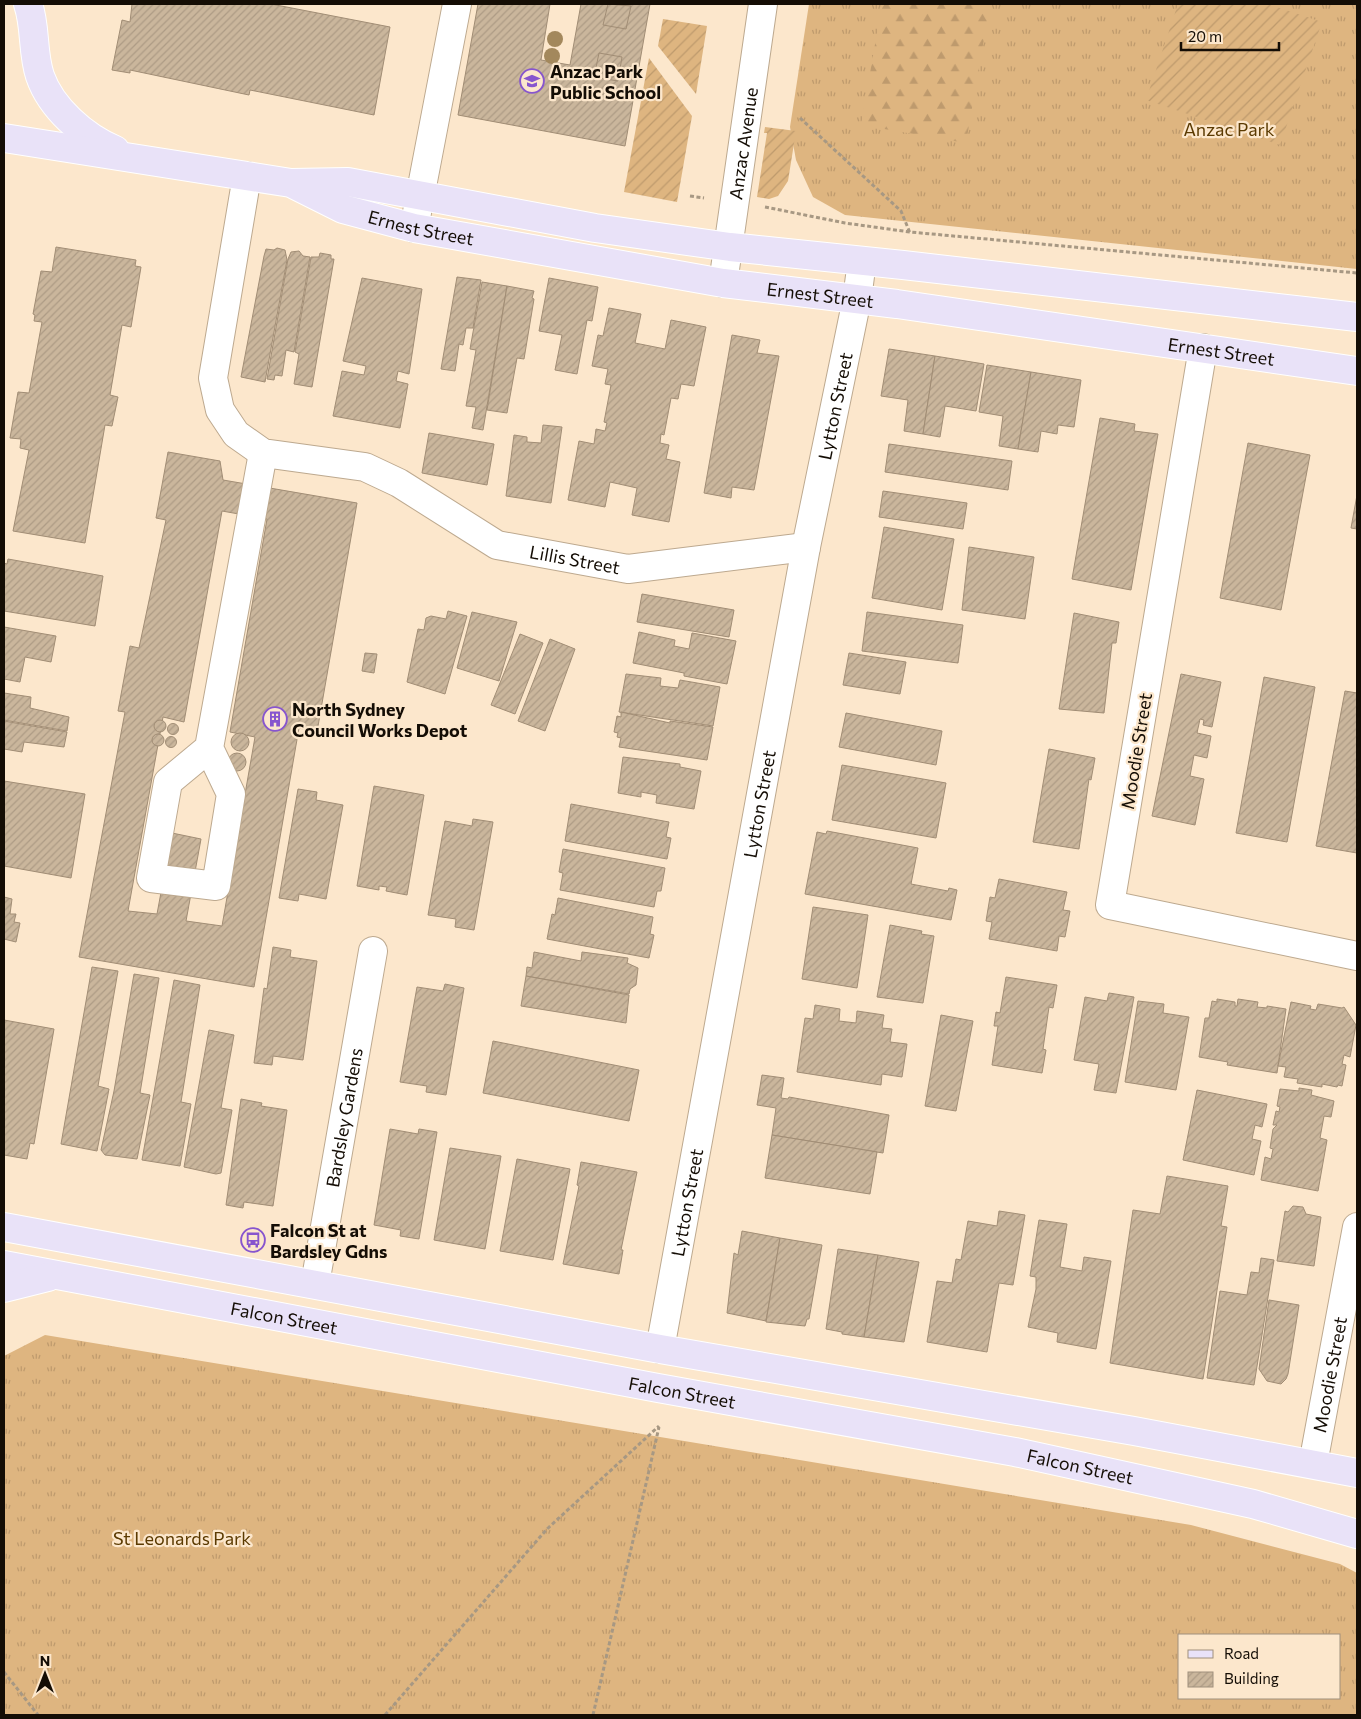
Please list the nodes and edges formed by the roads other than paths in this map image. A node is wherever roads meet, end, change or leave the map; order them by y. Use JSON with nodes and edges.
{"nodes":[{"id":1,"x":28,"y":4,"type":"edge"},
{"id":2,"x":457,"y":4,"type":"edge"},
{"id":3,"x":763,"y":4,"type":"edge"},
{"id":4,"x":4,"y":138,"type":"edge"},
{"id":5,"x":133,"y":158,"type":"junction"},
{"id":6,"x":247,"y":176,"type":"junction"},
{"id":7,"x":291,"y":183,"type":"junction"},
{"id":8,"x":421,"y":195,"type":"junction"},
{"id":9,"x":414,"y":228,"type":"junction"},
{"id":10,"x":730,"y":247,"type":"junction"},
{"id":11,"x":862,"y":261,"type":"junction"},
{"id":12,"x":723,"y":283,"type":"junction"},
{"id":13,"x":857,"y":299,"type":"junction"},
{"id":14,"x":1357,"y":317,"type":"edge"},
{"id":15,"x":1203,"y":348,"type":"junction"},
{"id":16,"x":1357,"y":371,"type":"edge"},
{"id":17,"x":263,"y":453,"type":"junction"},
{"id":18,"x":806,"y":547,"type":"junction"},
{"id":19,"x":209,"y":748,"type":"junction"},
{"id":20,"x":373,"y":951,"type":"dead end"},
{"id":21,"x":1357,"y":956,"type":"edge"},
{"id":22,"x":1357,"y":1227,"type":"edge"},
{"id":23,"x":4,"y":1228,"type":"edge"},
{"id":24,"x":4,"y":1265,"type":"edge"},
{"id":25,"x":59,"y":1275,"type":"junction"},
{"id":26,"x":315,"y":1284,"type":"junction"},
{"id":27,"x":4,"y":1288,"type":"edge"},
{"id":28,"x":660,"y":1349,"type":"junction"},
{"id":29,"x":1313,"y":1464,"type":"junction"},
{"id":30,"x":1357,"y":1473,"type":"edge"},
{"id":31,"x":1357,"y":1534,"type":"edge"}],
"edges":[{"from":1,"to":5,"type":"main road"},
{"from":2,"to":8,"type":"street"},
{"from":3,"to":10,"type":"street","name":"Anzac Avenue"},
{"from":4,"to":5,"type":"main road","name":"Ernest Street"},
{"from":5,"to":6,"type":"main road","name":"Ernest Street"},
{"from":6,"to":7,"type":"main road","name":"Ernest Street"},
{"from":6,"to":17,"type":"street"},
{"from":7,"to":8,"type":"main road","name":"Ernest Street"},
{"from":7,"to":9,"type":"main road","name":"Ernest Street"},
{"from":8,"to":9,"type":"street"},
{"from":8,"to":10,"type":"main road","name":"Ernest Street"},
{"from":9,"to":12,"type":"main road","name":"Ernest Street"},
{"from":10,"to":11,"type":"main road","name":"Ernest Street"},
{"from":10,"to":12,"type":"street","name":"Anzac Avenue"},
{"from":11,"to":13,"type":"street","name":"Lytton Street"},
{"from":11,"to":14,"type":"main road","name":"Ernest Street"},
{"from":12,"to":13,"type":"main road","name":"Ernest Street"},
{"from":13,"to":15,"type":"main road","name":"Ernest Street"},
{"from":13,"to":18,"type":"street","name":"Lytton Street"},
{"from":15,"to":16,"type":"main road","name":"Ernest Street"},
{"from":15,"to":21,"type":"street","name":"Moodie Street"},
{"from":17,"to":18,"type":"street","name":"Lillis Street"},
{"from":17,"to":19,"type":"street"},
{"from":18,"to":28,"type":"street","name":"Lytton Street"},
{"from":19,"to":19,"type":"street"},
{"from":20,"to":26,"type":"street","name":"Bardsley Gardens"},
{"from":22,"to":29,"type":"street","name":"Moodie Street"},
{"from":23,"to":26,"type":"main road"},
{"from":24,"to":25,"type":"main road","name":"Falcon Street"},
{"from":25,"to":27,"type":"main road"},
{"from":25,"to":31,"type":"main road","name":"Falcon Street"},
{"from":26,"to":28,"type":"main road"},
{"from":28,"to":29,"type":"main road"},
{"from":29,"to":30,"type":"main road"}]}
